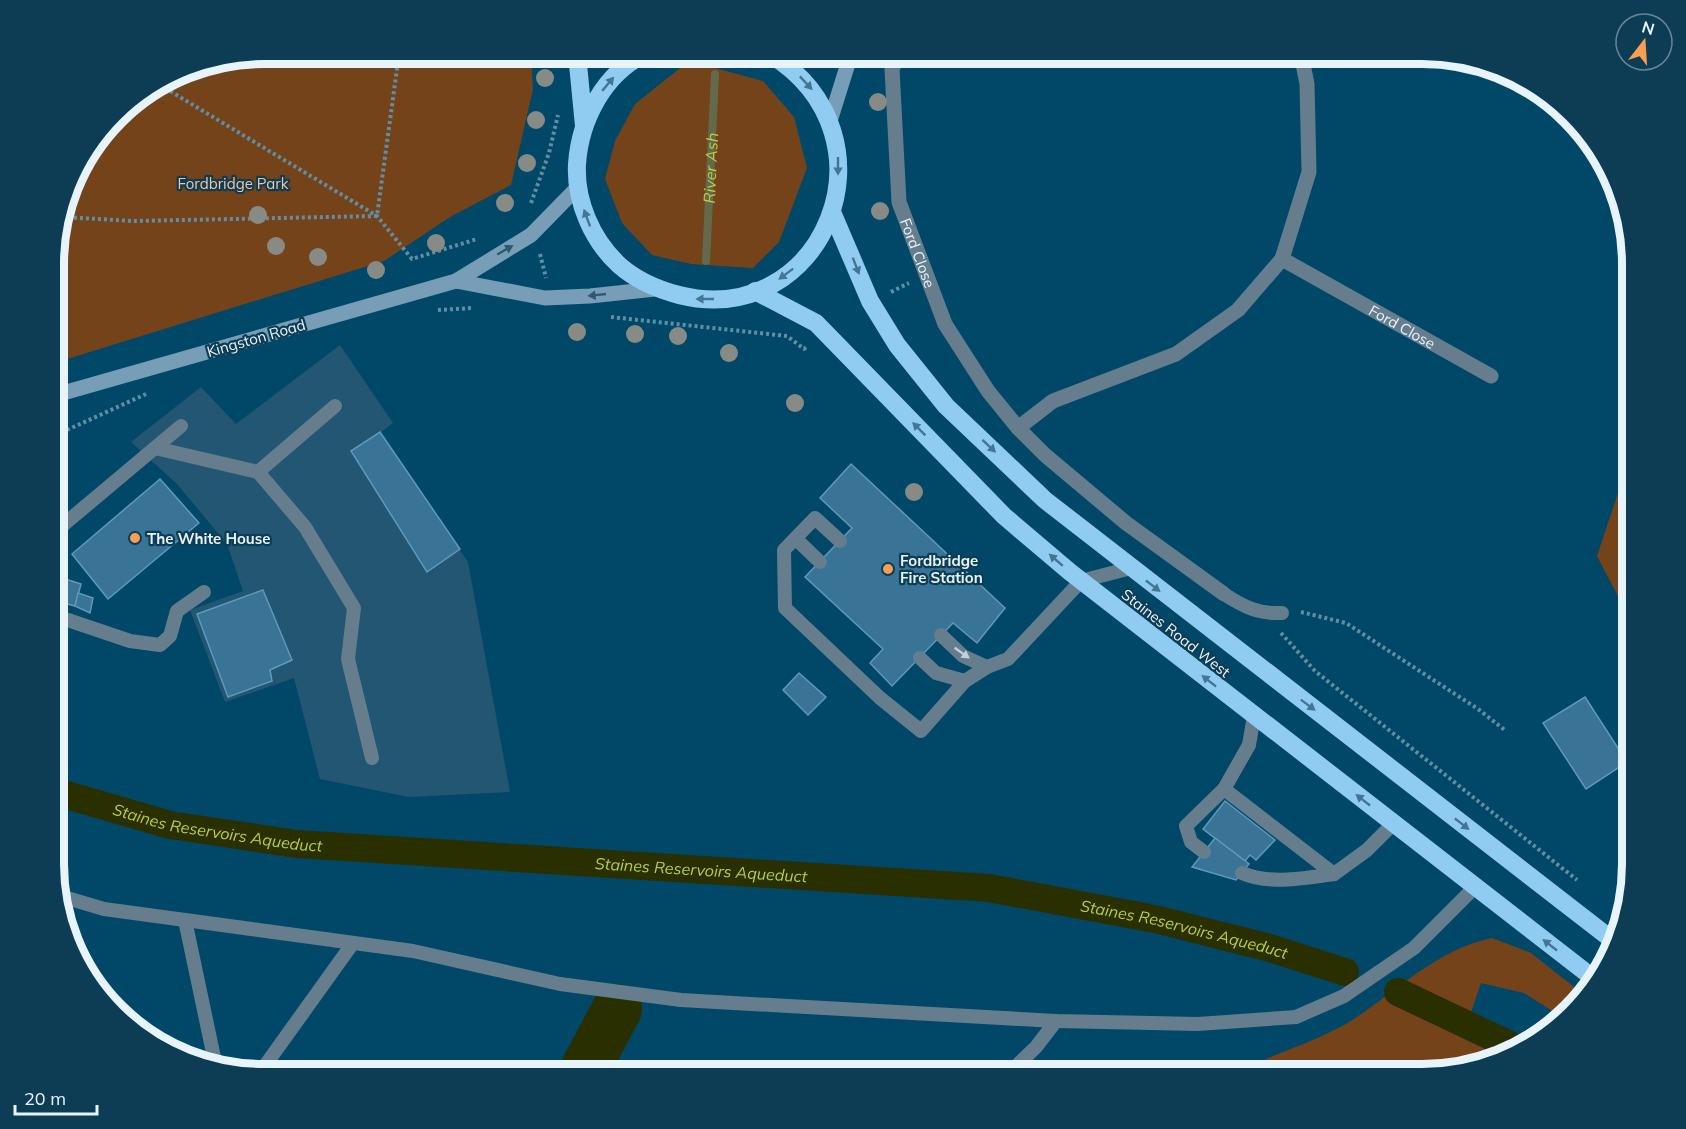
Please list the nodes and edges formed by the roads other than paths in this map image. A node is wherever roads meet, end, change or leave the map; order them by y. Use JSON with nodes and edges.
{"nodes":[{"id":1,"x":848,"y":64,"type":"edge"},
{"id":2,"x":894,"y":64,"type":"edge"},
{"id":3,"x":1303,"y":64,"type":"edge"},
{"id":4,"x":578,"y":65,"type":"edge"},
{"id":5,"x":630,"y":65,"type":"edge"},
{"id":6,"x":788,"y":65,"type":"edge"},
{"id":7,"x":830,"y":121,"type":"junction"},
{"id":8,"x":584,"y":126,"type":"junction"},
{"id":9,"x":578,"y":187,"type":"junction"},
{"id":10,"x":832,"y":212,"type":"junction"},
{"id":11,"x":1282,"y":259,"type":"junction"},
{"id":12,"x":456,"y":281,"type":"junction"},
{"id":13,"x":655,"y":289,"type":"junction"},
{"id":14,"x":755,"y":291,"type":"junction"},
{"id":15,"x":1491,"y":376,"type":"dead end"},
{"id":16,"x":64,"y":393,"type":"edge"},
{"id":17,"x":335,"y":406,"type":"dead end"},
{"id":18,"x":181,"y":426,"type":"dead end"},
{"id":19,"x":1018,"y":429,"type":"junction"},
{"id":20,"x":155,"y":448,"type":"junction"},
{"id":21,"x":258,"y":472,"type":"junction"},
{"id":22,"x":64,"y":524,"type":"edge"},
{"id":23,"x":796,"y":539,"type":"junction"},
{"id":24,"x":840,"y":541,"type":"dead end"},
{"id":25,"x":820,"y":562,"type":"dead end"},
{"id":26,"x":1131,"y":568,"type":"junction"},
{"id":27,"x":1081,"y":582,"type":"junction"},
{"id":28,"x":204,"y":592,"type":"dead end"},
{"id":29,"x":1224,"y":594,"type":"joint"},
{"id":30,"x":1282,"y":613,"type":"road end"},
{"id":31,"x":64,"y":619,"type":"edge"},
{"id":32,"x":941,"y":635,"type":"dead end"},
{"id":33,"x":920,"y":657,"type":"dead end"},
{"id":34,"x":987,"y":666,"type":"junction"},
{"id":35,"x":965,"y":681,"type":"junction"},
{"id":36,"x":1254,"y":716,"type":"junction"},
{"id":37,"x":372,"y":758,"type":"dead end"},
{"id":38,"x":1224,"y":789,"type":"junction"},
{"id":39,"x":1393,"y":824,"type":"junction"},
{"id":40,"x":1204,"y":852,"type":"dead end"},
{"id":41,"x":1242,"y":873,"type":"dead end"},
{"id":42,"x":1334,"y":874,"type":"junction"},
{"id":43,"x":1475,"y":887,"type":"junction"},
{"id":44,"x":67,"y":898,"type":"edge"},
{"id":45,"x":185,"y":920,"type":"junction"},
{"id":46,"x":1608,"y":937,"type":"edge"},
{"id":47,"x":353,"y":943,"type":"junction"},
{"id":48,"x":1589,"y":975,"type":"edge"},
{"id":49,"x":1056,"y":1021,"type":"junction"},
{"id":50,"x":214,"y":1058,"type":"edge"},
{"id":51,"x":266,"y":1064,"type":"edge"},
{"id":52,"x":1018,"y":1064,"type":"edge"}],
"edges":[{"from":1,"to":7,"type":"main road"},
{"from":2,"to":19,"type":"street","name":"Ford Close"},
{"from":3,"to":11,"type":"street"},
{"from":4,"to":8,"type":"highway"},
{"from":8,"to":5,"type":"highway","one_way":true},
{"from":6,"to":7,"type":"highway","one_way":true},
{"from":7,"to":10,"type":"highway","one_way":true},
{"from":8,"to":9,"type":"highway"},
{"from":12,"to":9,"type":"main road","name":"Kingston Road","one_way":true},
{"from":13,"to":9,"type":"highway","one_way":true},
{"from":10,"to":14,"type":"highway","one_way":true},
{"from":10,"to":26,"type":"highway","name":"Staines Road West","one_way":true},
{"from":11,"to":15,"type":"street","name":"Ford Close"},
{"from":11,"to":19,"type":"street"},
{"from":13,"to":12,"type":"main road","name":"Kingston Road","one_way":true},
{"from":12,"to":16,"type":"main road","name":"Kingston Road"},
{"from":14,"to":13,"type":"highway","one_way":true},
{"from":27,"to":14,"type":"highway","name":"Staines Road West","one_way":true},
{"from":17,"to":21,"type":"lane"},
{"from":18,"to":20,"type":"lane"},
{"from":19,"to":29,"type":"street","name":"Ford Close"},
{"from":20,"to":21,"type":"lane"},
{"from":20,"to":22,"type":"lane"},
{"from":21,"to":37,"type":"lane"},
{"from":23,"to":24,"type":"lane"},
{"from":23,"to":25,"type":"lane"},
{"from":23,"to":35,"type":"lane"},
{"from":26,"to":27,"type":"lane"},
{"from":26,"to":46,"type":"highway","name":"Staines Road West","one_way":true},
{"from":27,"to":34,"type":"lane"},
{"from":36,"to":27,"type":"highway","name":"Staines Road West","one_way":true},
{"from":28,"to":31,"type":"lane"},
{"from":29,"to":30,"type":"lane"},
{"from":32,"to":34,"type":"lane","one_way":true},
{"from":33,"to":35,"type":"lane"},
{"from":34,"to":35,"type":"lane"},
{"from":36,"to":38,"type":"lane"},
{"from":39,"to":36,"type":"highway","name":"Staines Road West","one_way":true},
{"from":38,"to":40,"type":"lane"},
{"from":38,"to":42,"type":"lane"},
{"from":39,"to":42,"type":"lane"},
{"from":39,"to":43,"type":"highway","name":"Staines Road West"},
{"from":41,"to":42,"type":"lane"},
{"from":48,"to":43,"type":"highway","name":"Staines Road West","one_way":true},
{"from":43,"to":49,"type":"lane"},
{"from":44,"to":45,"type":"lane"},
{"from":45,"to":47,"type":"lane"},
{"from":45,"to":50,"type":"lane"},
{"from":47,"to":49,"type":"lane"},
{"from":47,"to":51,"type":"lane"},
{"from":49,"to":52,"type":"lane"}]}
